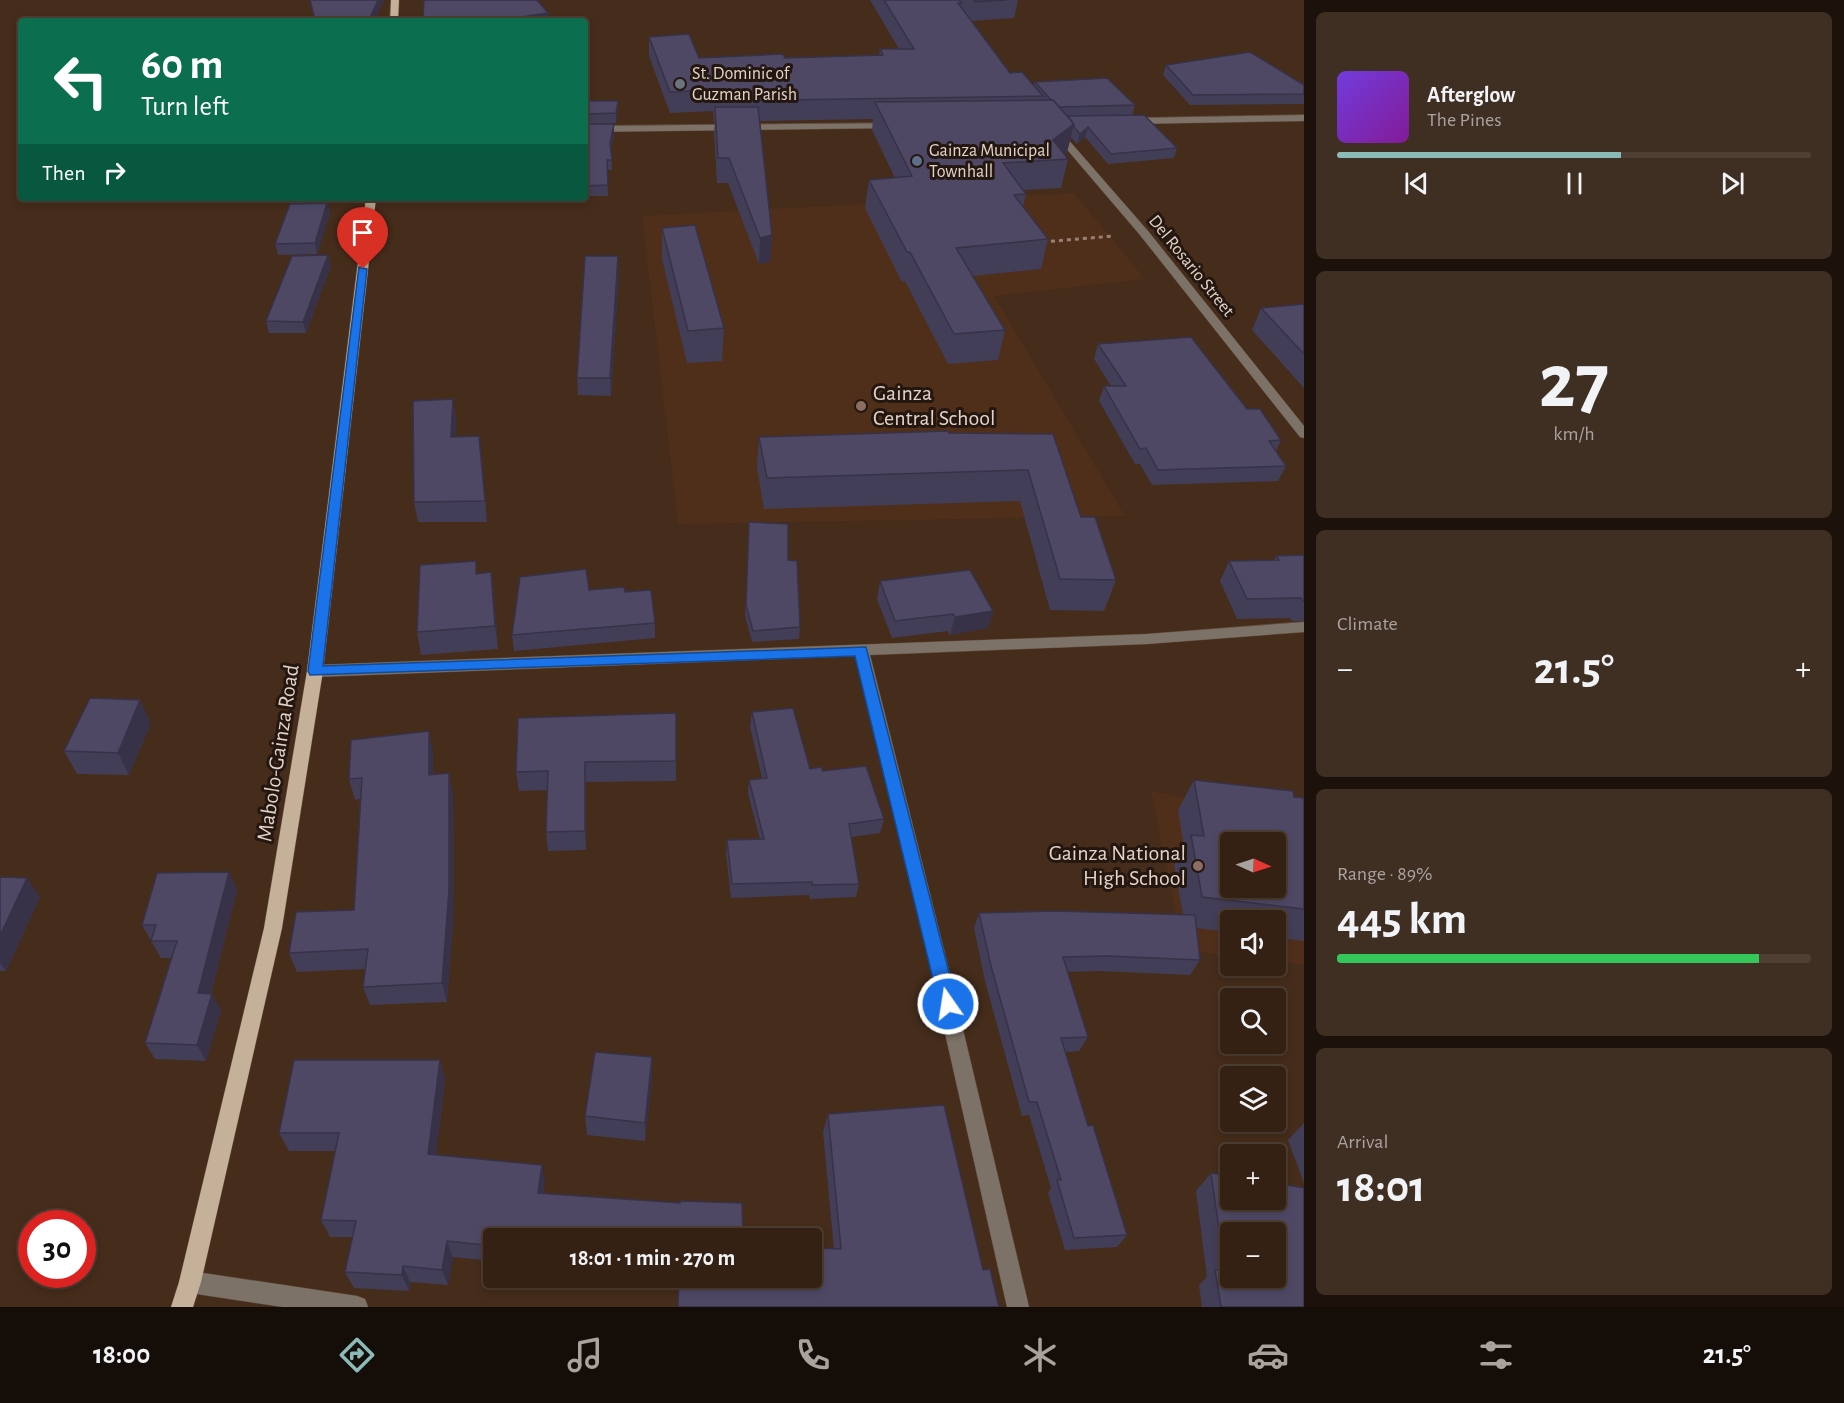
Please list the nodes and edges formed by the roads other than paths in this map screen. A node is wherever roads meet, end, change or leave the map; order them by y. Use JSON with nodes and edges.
{"nodes":[{"id":1,"x":395,"y":0,"type":"edge"},
{"id":2,"x":393,"y":18,"type":"edge"},
{"id":3,"x":1304,"y":118,"type":"edge"},
{"id":4,"x":1117,"y":121,"type":"edge"},
{"id":5,"x":1054,"y":122,"type":"edge"},
{"id":6,"x":907,"y":125,"type":"edge"},
{"id":7,"x":588,"y":129,"type":"edge"},
{"id":8,"x":371,"y":201,"type":"edge"},
{"id":9,"x":1304,"y":434,"type":"edge"},
{"id":10,"x":1304,"y":627,"type":"edge"},
{"id":11,"x":861,"y":651,"type":"junction"},
{"id":12,"x":315,"y":671,"type":"junction"},
{"id":13,"x":190,"y":1282,"type":"junction"},
{"id":14,"x":182,"y":1307,"type":"edge"},
{"id":15,"x":357,"y":1307,"type":"edge"},
{"id":16,"x":1018,"y":1307,"type":"edge"}],
"edges":[{"from":1,"to":2,"type":"main road"},
{"from":3,"to":4,"type":"street"},
{"from":5,"to":9,"type":"street","name":"Del Rosario Street"},
{"from":6,"to":7,"type":"street"},
{"from":8,"to":12,"type":"main road","name":"Mabolo-Gainza Road"},
{"from":10,"to":11,"type":"street"},
{"from":11,"to":12,"type":"street"},
{"from":11,"to":16,"type":"street"},
{"from":12,"to":13,"type":"main road","name":"Mabolo-Gainza Road"},
{"from":13,"to":14,"type":"main road","name":"Mabolo-Gainza Road"},
{"from":13,"to":15,"type":"street"}]}
